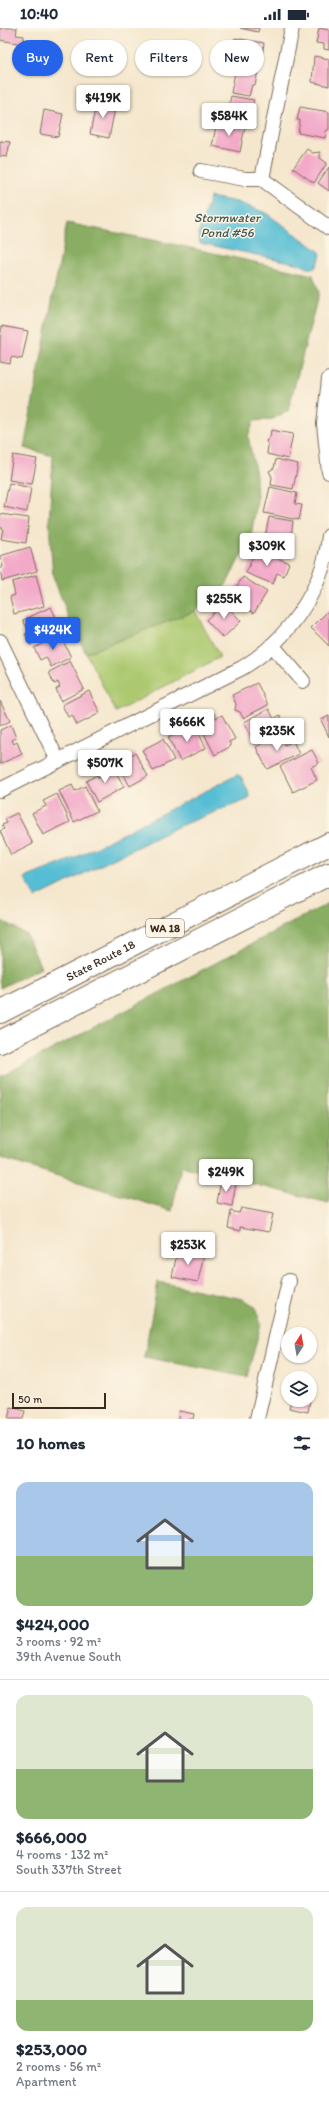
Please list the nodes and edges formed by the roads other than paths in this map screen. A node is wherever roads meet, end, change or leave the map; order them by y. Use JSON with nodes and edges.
{"nodes":[{"id":1,"x":292,"y":28,"type":"edge"},
{"id":2,"x":201,"y":171,"type":"dead end"},
{"id":3,"x":262,"y":179,"type":"junction"},
{"id":4,"x":329,"y":228,"type":"edge"},
{"id":5,"x":329,"y":379,"type":"edge"},
{"id":6,"x":329,"y":472,"type":"edge"},
{"id":7,"x":329,"y":536,"type":"edge"},
{"id":8,"x":0,"y":641,"type":"edge"},
{"id":9,"x":272,"y":645,"type":"junction"},
{"id":10,"x":303,"y":681,"type":"dead end"},
{"id":11,"x":58,"y":761,"type":"junction"},
{"id":12,"x":0,"y":790,"type":"edge"},
{"id":13,"x":329,"y":844,"type":"edge"},
{"id":14,"x":329,"y":874,"type":"edge"},
{"id":15,"x":0,"y":1012,"type":"edge"},
{"id":16,"x":0,"y":1042,"type":"edge"},
{"id":17,"x":289,"y":1281,"type":"dead end"},
{"id":18,"x":257,"y":1419,"type":"edge"}],
"edges":[{"from":1,"to":3,"type":"street"},
{"from":2,"to":3,"type":"street"},
{"from":3,"to":4,"type":"street"},
{"from":5,"to":6,"type":"street"},
{"from":7,"to":9,"type":"street"},
{"from":8,"to":11,"type":"street"},
{"from":9,"to":10,"type":"street"},
{"from":9,"to":11,"type":"street"},
{"from":11,"to":12,"type":"street"},
{"from":13,"to":15,"type":"highway","name":"State Route 18","number":"WA 18"},
{"from":14,"to":16,"type":"highway","number":"WA 18"},
{"from":17,"to":18,"type":"street"}]}
